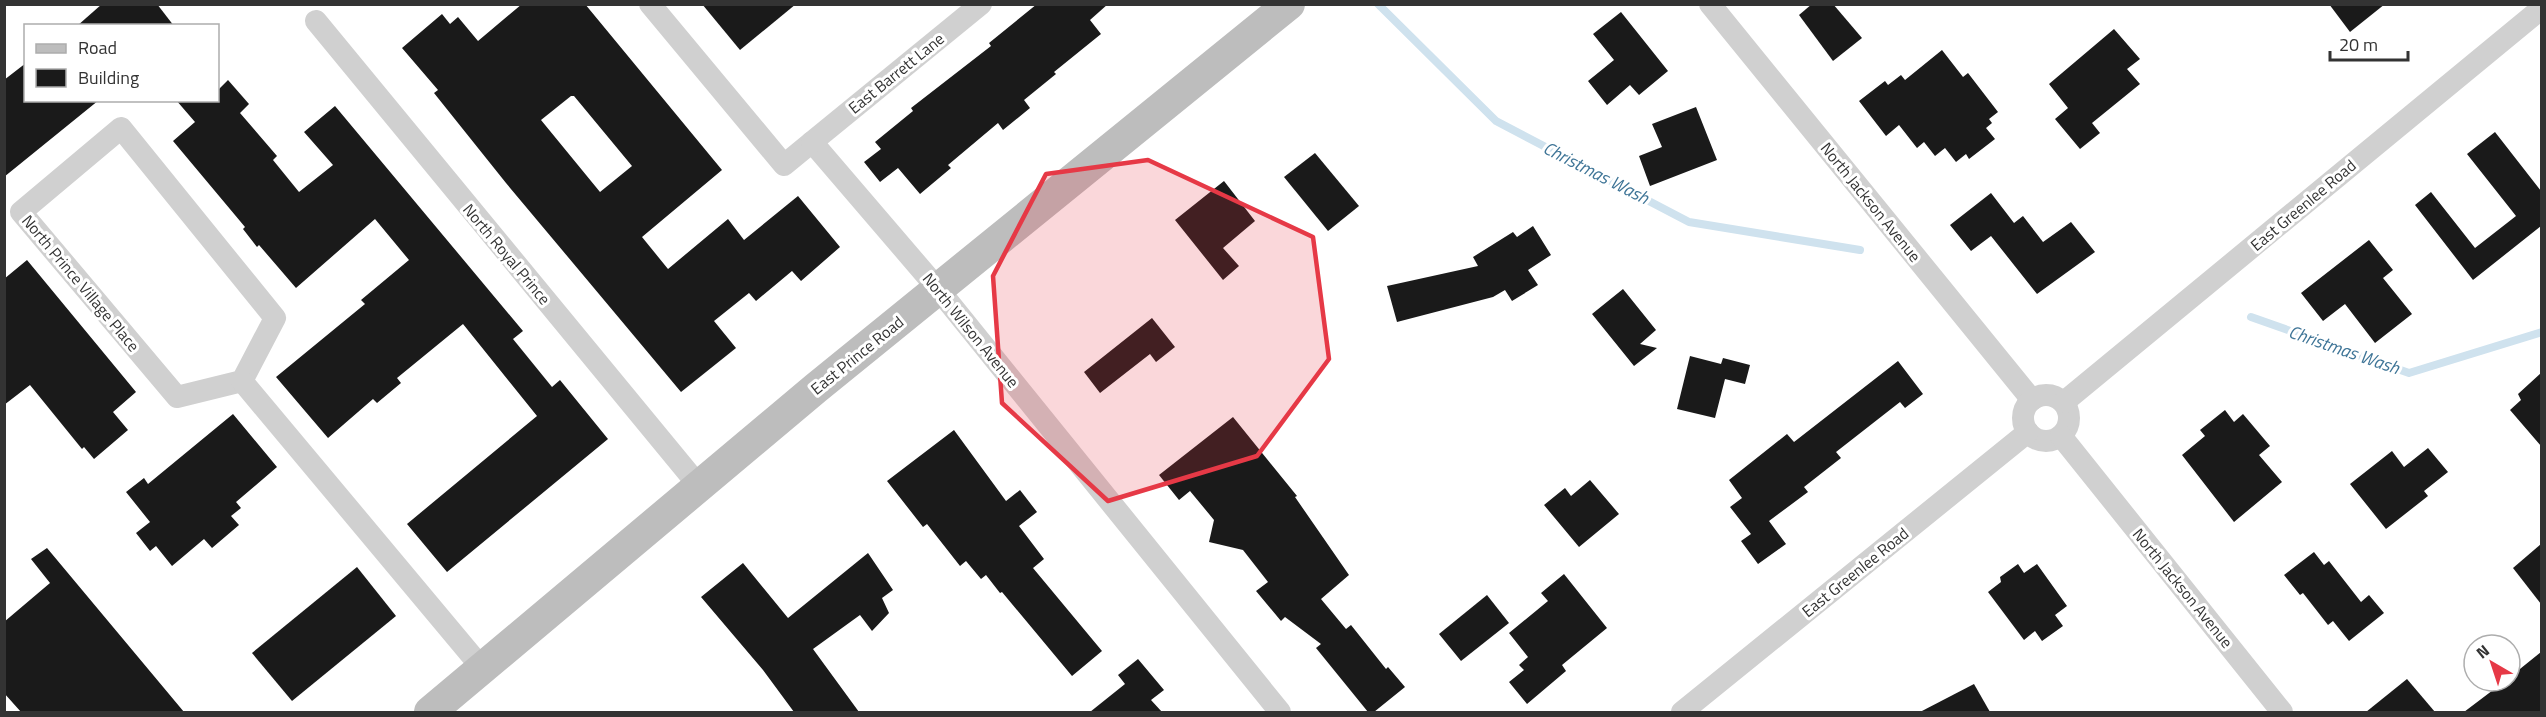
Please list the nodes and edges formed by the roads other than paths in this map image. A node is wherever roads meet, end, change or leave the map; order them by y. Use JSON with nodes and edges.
{"nodes":[{"id":1,"x":650,"y":4,"type":"edge"},
{"id":2,"x":981,"y":4,"type":"edge"},
{"id":3,"x":1289,"y":4,"type":"edge"},
{"id":4,"x":1710,"y":4,"type":"edge"},
{"id":5,"x":2541,"y":8,"type":"edge"},
{"id":6,"x":316,"y":21,"type":"dead end"},
{"id":7,"x":812,"y":142,"type":"junction"},
{"id":8,"x":938,"y":289,"type":"junction"},
{"id":9,"x":242,"y":381,"type":"junction"},
{"id":10,"x":2032,"y":400,"type":"junction"},
{"id":11,"x":2064,"y":402,"type":"junction"},
{"id":12,"x":2028,"y":432,"type":"junction"},
{"id":13,"x":2061,"y":436,"type":"junction"},
{"id":14,"x":699,"y":486,"type":"junction"},
{"id":15,"x":482,"y":668,"type":"junction"},
{"id":16,"x":430,"y":712,"type":"edge"},
{"id":17,"x":1280,"y":712,"type":"edge"},
{"id":18,"x":1682,"y":712,"type":"edge"},
{"id":19,"x":2282,"y":712,"type":"edge"}],
"edges":[{"from":1,"to":7,"type":"street"},
{"from":2,"to":7,"type":"street","name":"East Barrett Lane"},
{"from":3,"to":8,"type":"main road","name":"East Prince Road"},
{"from":4,"to":10,"type":"street","name":"North Jackson Avenue"},
{"from":5,"to":11,"type":"street","name":"East Greenlee Road"},
{"from":6,"to":14,"type":"street","name":"North Royal Prince"},
{"from":7,"to":8,"type":"street","name":"North Wilson Avenue"},
{"from":8,"to":14,"type":"main road","name":"East Prince Road"},
{"from":8,"to":17,"type":"street","name":"North Wilson Avenue"},
{"from":9,"to":9,"type":"street","name":"North Prince Village Place"},
{"from":9,"to":15,"type":"street"},
{"from":10,"to":11,"type":"street"},
{"from":10,"to":12,"type":"street"},
{"from":11,"to":13,"type":"street"},
{"from":12,"to":13,"type":"street"},
{"from":12,"to":18,"type":"street","name":"East Greenlee Road"},
{"from":13,"to":19,"type":"street","name":"North Jackson Avenue"},
{"from":14,"to":15,"type":"main road","name":"East Prince Road"},
{"from":15,"to":16,"type":"main road","name":"East Prince Road"}]}
